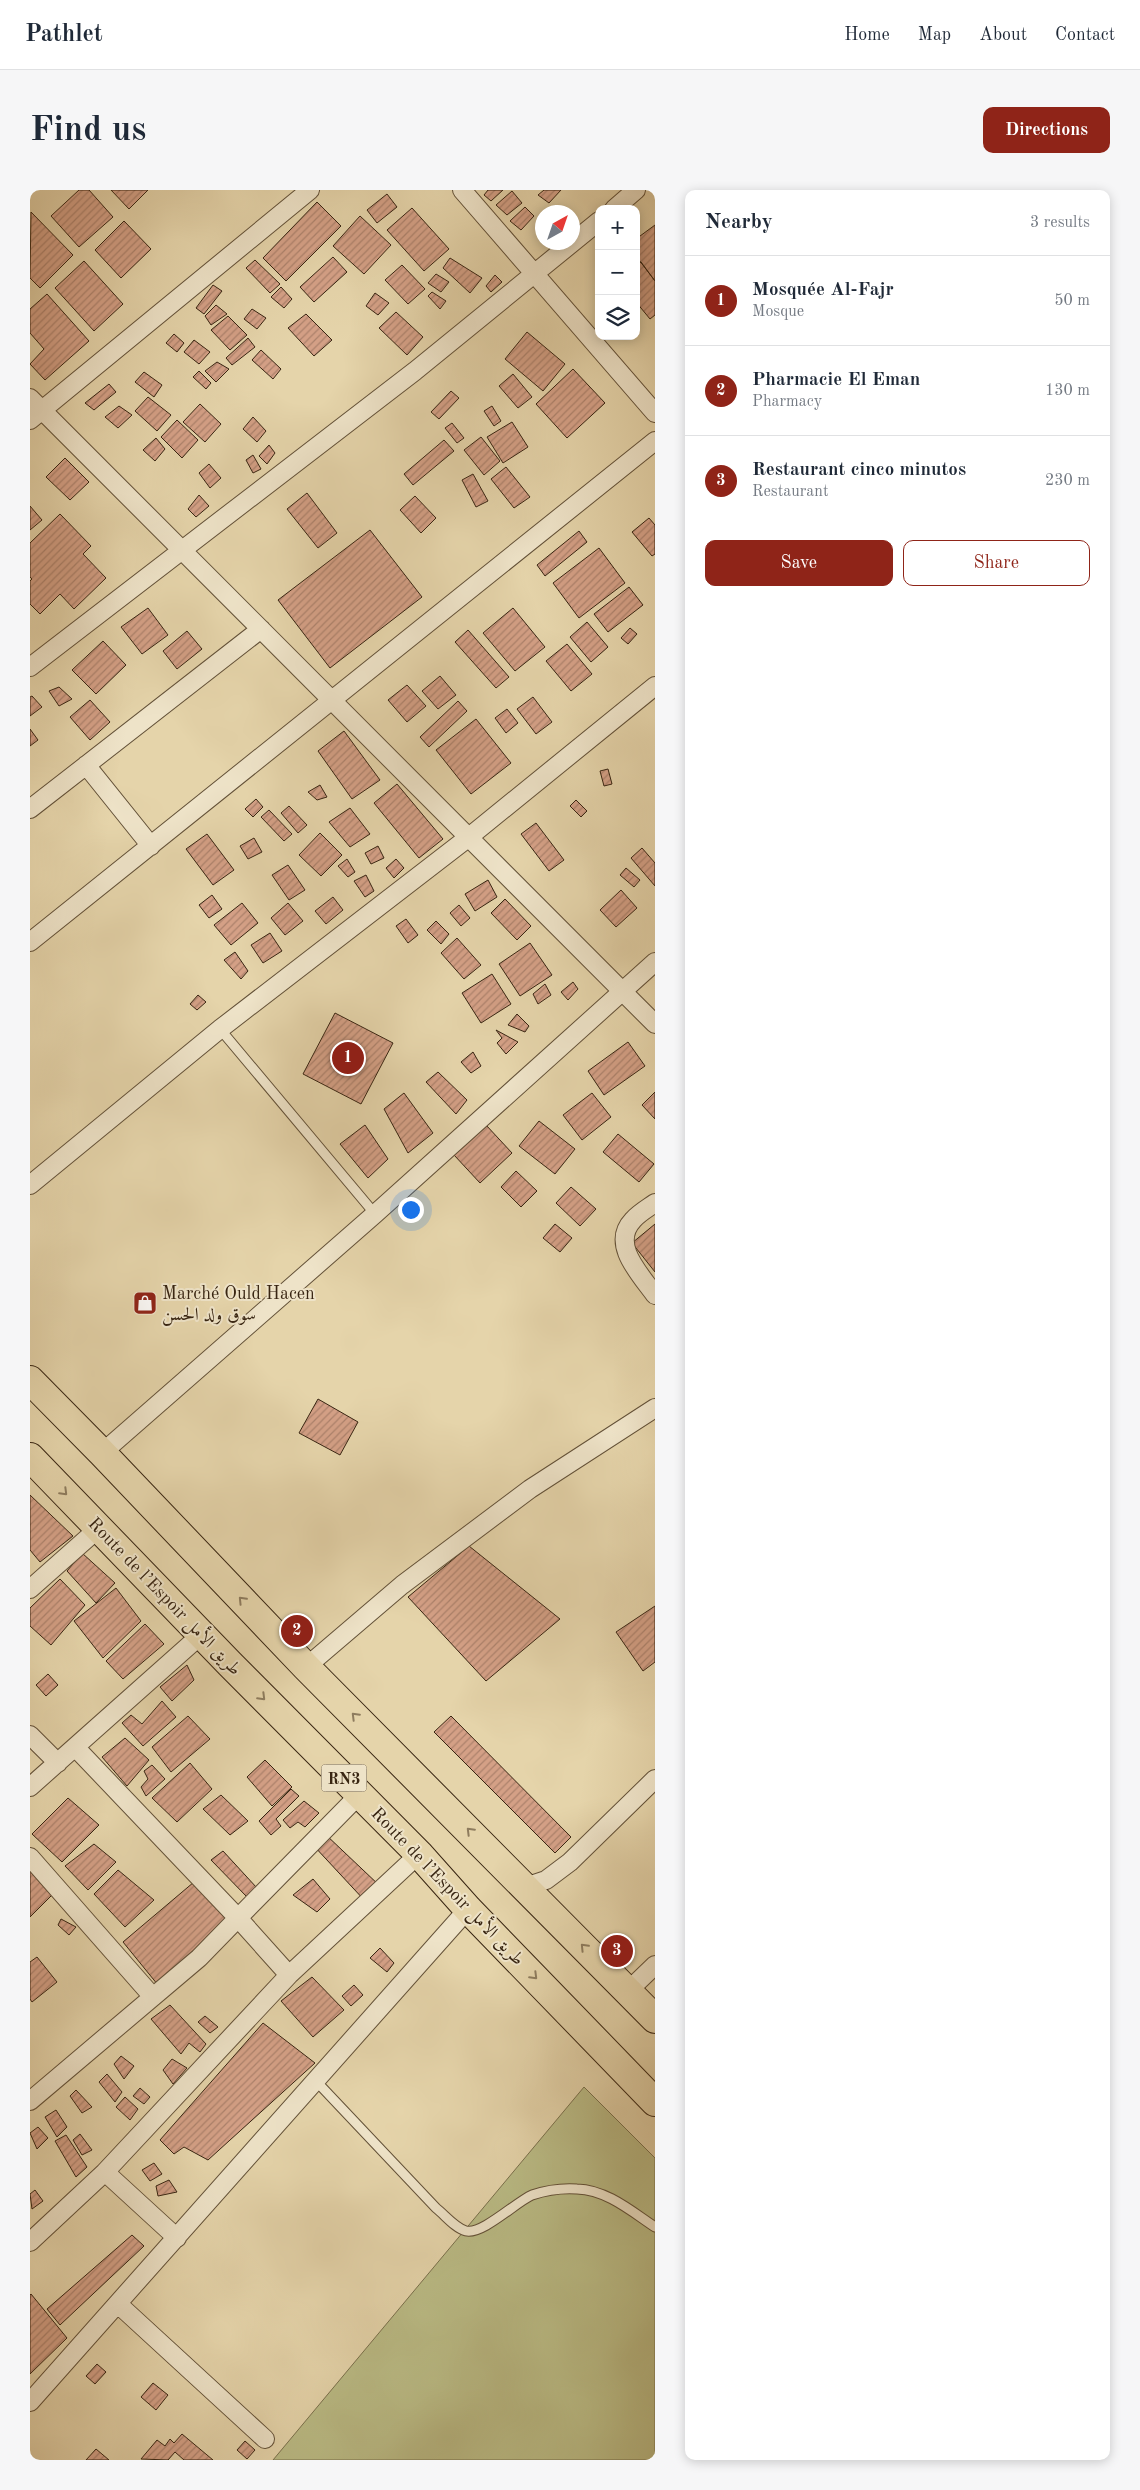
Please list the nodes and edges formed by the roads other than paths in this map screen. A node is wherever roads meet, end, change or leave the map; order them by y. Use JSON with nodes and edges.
{"nodes":[{"id":1,"x":310,"y":190,"type":"edge"},
{"id":2,"x":462,"y":190,"type":"edge"},
{"id":3,"x":636,"y":190,"type":"edge"},
{"id":4,"x":619,"y":205,"type":"edge"},
{"id":5,"x":595,"y":224,"type":"edge"},
{"id":6,"x":535,"y":274,"type":"junction"},
{"id":7,"x":34,"y":409,"type":"edge"},
{"id":8,"x":655,"y":413,"type":"edge"},
{"id":9,"x":655,"y":441,"type":"edge"},
{"id":10,"x":181,"y":549,"type":"junction"},
{"id":11,"x":261,"y":629,"type":"junction"},
{"id":12,"x":30,"y":667,"type":"edge"},
{"id":13,"x":655,"y":686,"type":"edge"},
{"id":14,"x":332,"y":700,"type":"junction"},
{"id":15,"x":86,"y":765,"type":"junction"},
{"id":16,"x":30,"y":809,"type":"edge"},
{"id":17,"x":469,"y":837,"type":"junction"},
{"id":18,"x":151,"y":846,"type":"junction"},
{"id":19,"x":30,"y":942,"type":"edge"},
{"id":20,"x":655,"y":962,"type":"edge"},
{"id":21,"x":624,"y":992,"type":"junction"},
{"id":22,"x":655,"y":1024,"type":"edge"},
{"id":23,"x":220,"y":1029,"type":"junction"},
{"id":24,"x":30,"y":1185,"type":"edge"},
{"id":25,"x":655,"y":1203,"type":"edge"},
{"id":26,"x":375,"y":1214,"type":"junction"},
{"id":27,"x":655,"y":1295,"type":"edge"},
{"id":28,"x":30,"y":1380,"type":"edge"},
{"id":29,"x":655,"y":1408,"type":"edge"},
{"id":30,"x":102,"y":1453,"type":"junction"},
{"id":31,"x":30,"y":1457,"type":"edge"},
{"id":32,"x":100,"y":1527,"type":"junction"},
{"id":33,"x":30,"y":1589,"type":"edge"},
{"id":34,"x":202,"y":1634,"type":"junction"},
{"id":35,"x":306,"y":1667,"type":"junction"},
{"id":36,"x":30,"y":1734,"type":"edge"},
{"id":37,"x":75,"y":1747,"type":"junction"},
{"id":38,"x":58,"y":1763,"type":"junction"},
{"id":39,"x":655,"y":1779,"type":"edge"},
{"id":40,"x":30,"y":1788,"type":"edge"},
{"id":41,"x":360,"y":1794,"type":"junction"},
{"id":42,"x":419,"y":1854,"type":"junction"},
{"id":43,"x":30,"y":1857,"type":"edge"},
{"id":44,"x":525,"y":1887,"type":"junction"},
{"id":45,"x":468,"y":1909,"type":"junction"},
{"id":46,"x":238,"y":1918,"type":"junction"},
{"id":47,"x":655,"y":1965,"type":"edge"},
{"id":48,"x":290,"y":1975,"type":"junction"},
{"id":49,"x":627,"y":1992,"type":"junction"},
{"id":50,"x":152,"y":1997,"type":"junction"},
{"id":51,"x":655,"y":2019,"type":"edge"},
{"id":52,"x":316,"y":2081,"type":"junction"},
{"id":53,"x":30,"y":2101,"type":"edge"},
{"id":54,"x":655,"y":2102,"type":"edge"},
{"id":55,"x":105,"y":2172,"type":"junction"},
{"id":56,"x":655,"y":2227,"type":"edge"},
{"id":57,"x":177,"y":2238,"type":"junction"},
{"id":58,"x":30,"y":2242,"type":"edge"},
{"id":59,"x":118,"y":2304,"type":"junction"},
{"id":60,"x":30,"y":2402,"type":"edge"},
{"id":61,"x":265,"y":2439,"type":"dead end"}],
"edges":[{"from":1,"to":7,"type":"street"},
{"from":2,"to":6,"type":"street"},
{"from":3,"to":4,"type":"street"},
{"from":5,"to":6,"type":"street"},
{"from":6,"to":8,"type":"street"},
{"from":6,"to":10,"type":"street"},
{"from":7,"to":10,"type":"street"},
{"from":9,"to":14,"type":"street"},
{"from":10,"to":11,"type":"street"},
{"from":10,"to":12,"type":"street"},
{"from":11,"to":14,"type":"street"},
{"from":11,"to":15,"type":"street"},
{"from":13,"to":17,"type":"street"},
{"from":14,"to":17,"type":"street"},
{"from":14,"to":18,"type":"street"},
{"from":15,"to":16,"type":"street"},
{"from":15,"to":18,"type":"street"},
{"from":17,"to":21,"type":"street"},
{"from":17,"to":23,"type":"street"},
{"from":18,"to":19,"type":"street"},
{"from":20,"to":21,"type":"street"},
{"from":21,"to":22,"type":"street"},
{"from":21,"to":26,"type":"street"},
{"from":23,"to":24,"type":"street"},
{"from":23,"to":26,"type":"lane"},
{"from":25,"to":27,"type":"street"},
{"from":26,"to":30,"type":"street"},
{"from":28,"to":30,"type":"highway","number":"RN3"},
{"from":29,"to":35,"type":"street"},
{"from":35,"to":30,"type":"highway","number":"RN3","one_way":true},
{"from":31,"to":32,"type":"highway","name":"Route de l’Espoir طريق الأمل","number":"RN3","one_way":true},
{"from":32,"to":33,"type":"street"},
{"from":32,"to":34,"type":"highway","name":"Route de l’Espoir طريق الأمل","number":"RN3"},
{"from":34,"to":37,"type":"street"},
{"from":34,"to":41,"type":"highway","name":"Route de l’Espoir طريق الأمل","number":"RN3","one_way":true},
{"from":44,"to":35,"type":"highway","number":"RN3","one_way":true},
{"from":36,"to":38,"type":"street"},
{"from":37,"to":38,"type":"street"},
{"from":37,"to":46,"type":"street"},
{"from":38,"to":40,"type":"street"},
{"from":39,"to":44,"type":"street"},
{"from":41,"to":42,"type":"highway","name":"Route de l’Espoir طريق الأمل","number":"RN3"},
{"from":41,"to":46,"type":"street"},
{"from":42,"to":45,"type":"highway","name":"Route de l’Espoir طريق الأمل","number":"RN3"},
{"from":42,"to":48,"type":"street"},
{"from":43,"to":50,"type":"street"},
{"from":49,"to":44,"type":"highway","number":"RN3","one_way":true},
{"from":45,"to":52,"type":"street"},
{"from":45,"to":54,"type":"highway","name":"Route de l’Espoir طريق الأمل","number":"RN3","one_way":true},
{"from":46,"to":48,"type":"street"},
{"from":46,"to":50,"type":"street"},
{"from":47,"to":49,"type":"street"},
{"from":48,"to":55,"type":"street"},
{"from":49,"to":51,"type":"highway","number":"RN3"},
{"from":50,"to":53,"type":"street"},
{"from":52,"to":56,"type":"lane"},
{"from":52,"to":57,"type":"street"},
{"from":55,"to":57,"type":"street"},
{"from":55,"to":58,"type":"street"},
{"from":57,"to":59,"type":"street"},
{"from":59,"to":60,"type":"street"},
{"from":59,"to":61,"type":"street"}]}
